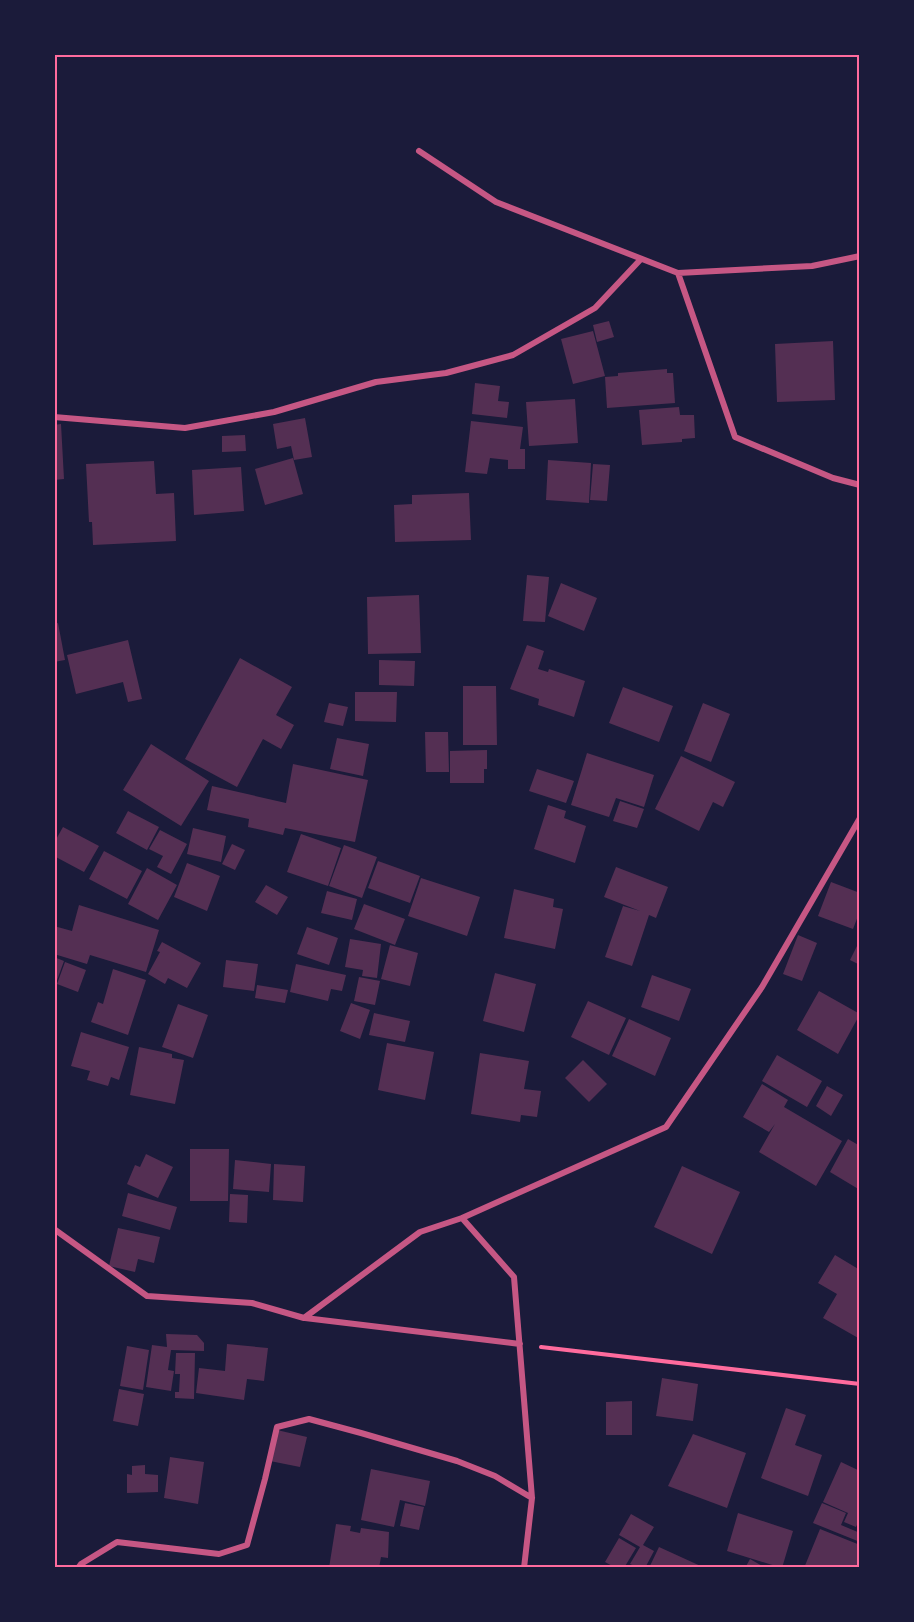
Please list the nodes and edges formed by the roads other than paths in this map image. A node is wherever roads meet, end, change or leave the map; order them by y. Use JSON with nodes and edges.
{"nodes":[{"id":1,"x":419,"y":151,"type":"dead end"},
{"id":2,"x":860,"y":256,"type":"edge"},
{"id":3,"x":641,"y":259,"type":"junction"},
{"id":4,"x":678,"y":273,"type":"junction"},
{"id":5,"x":54,"y":417,"type":"edge"},
{"id":6,"x":860,"y":485,"type":"edge"},
{"id":7,"x":860,"y":818,"type":"edge"},
{"id":8,"x":462,"y":1218,"type":"junction"},
{"id":9,"x":54,"y":1229,"type":"edge"},
{"id":10,"x":304,"y":1318,"type":"junction"},
{"id":11,"x":520,"y":1344,"type":"junction"},
{"id":12,"x":532,"y":1498,"type":"junction"},
{"id":13,"x":78,"y":1568,"type":"edge"},
{"id":14,"x":524,"y":1568,"type":"edge"}],
"edges":[{"from":1,"to":3,"type":"street"},
{"from":2,"to":4,"type":"street"},
{"from":3,"to":4,"type":"street"},
{"from":3,"to":5,"type":"street"},
{"from":4,"to":6,"type":"street"},
{"from":7,"to":8,"type":"street"},
{"from":8,"to":10,"type":"street"},
{"from":8,"to":11,"type":"street"},
{"from":9,"to":10,"type":"street"},
{"from":10,"to":11,"type":"street"},
{"from":11,"to":12,"type":"street"},
{"from":12,"to":13,"type":"street"},
{"from":12,"to":14,"type":"street"}]}
